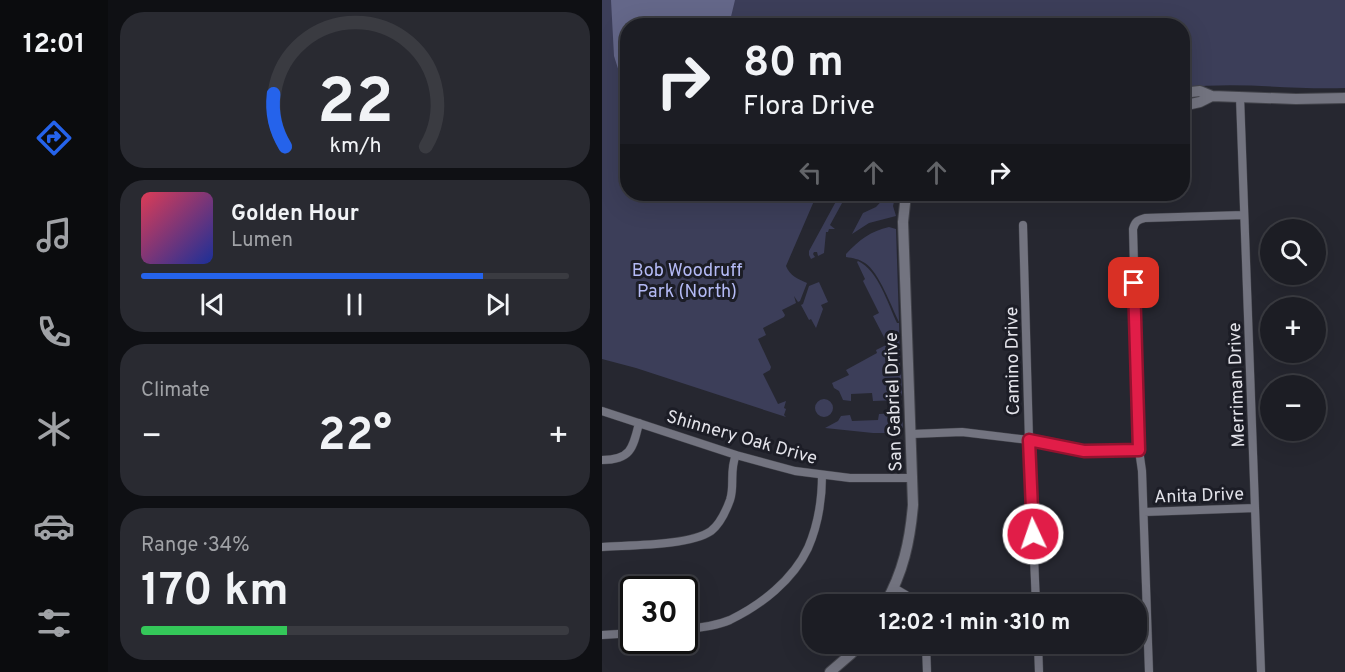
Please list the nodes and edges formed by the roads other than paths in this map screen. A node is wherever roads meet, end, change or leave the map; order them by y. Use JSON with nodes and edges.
{"nodes":[{"id":1,"x":1190,"y":92,"type":"edge"},
{"id":2,"x":1212,"y":96,"type":"junction"},
{"id":3,"x":1240,"y":97,"type":"junction"},
{"id":4,"x":1346,"y":98,"type":"edge"},
{"id":5,"x":1190,"y":104,"type":"edge"},
{"id":6,"x":905,"y":201,"type":"edge"},
{"id":7,"x":1244,"y":215,"type":"junction"},
{"id":8,"x":1023,"y":225,"type":"dead end"},
{"id":9,"x":602,"y":411,"type":"edge"},
{"id":10,"x":639,"y":423,"type":"junction"},
{"id":11,"x":912,"y":434,"type":"junction"},
{"id":12,"x":1029,"y":440,"type":"junction"},
{"id":13,"x":1139,"y":450,"type":"junction"},
{"id":14,"x":736,"y":455,"type":"junction"},
{"id":15,"x":602,"y":460,"type":"edge"},
{"id":16,"x":822,"y":476,"type":"junction"},
{"id":17,"x":912,"y":478,"type":"junction"},
{"id":18,"x":1255,"y":508,"type":"junction"},
{"id":19,"x":1144,"y":512,"type":"junction"},
{"id":20,"x":602,"y":547,"type":"edge"},
{"id":21,"x":894,"y":588,"type":"junction"},
{"id":22,"x":891,"y":594,"type":"edge"},
{"id":23,"x":904,"y":594,"type":"edge"},
{"id":24,"x":1036,"y":594,"type":"edge"},
{"id":25,"x":698,"y":628,"type":"edge"},
{"id":26,"x":620,"y":634,"type":"edge"},
{"id":27,"x":602,"y":635,"type":"edge"},
{"id":28,"x":851,"y":654,"type":"edge"},
{"id":29,"x":926,"y":654,"type":"edge"},
{"id":30,"x":1038,"y":654,"type":"edge"},
{"id":31,"x":830,"y":672,"type":"edge"},
{"id":32,"x":927,"y":672,"type":"edge"},
{"id":33,"x":1039,"y":672,"type":"edge"},
{"id":34,"x":1149,"y":672,"type":"edge"},
{"id":35,"x":1261,"y":672,"type":"edge"}],
"edges":[{"from":1,"to":2,"type":"street"},
{"from":2,"to":3,"type":"street"},
{"from":2,"to":5,"type":"street"},
{"from":3,"to":4,"type":"street"},
{"from":3,"to":7,"type":"street","name":"Merriman Drive"},
{"from":6,"to":11,"type":"street","name":"San Gabriel Drive"},
{"from":7,"to":13,"type":"street"},
{"from":7,"to":18,"type":"street","name":"Merriman Drive"},
{"from":8,"to":12,"type":"street","name":"Camino Drive"},
{"from":9,"to":10,"type":"street","name":"Shinnery Oak Drive"},
{"from":10,"to":14,"type":"street","name":"Shinnery Oak Drive"},
{"from":10,"to":15,"type":"street"},
{"from":11,"to":12,"type":"street"},
{"from":11,"to":17,"type":"street","name":"San Gabriel Drive"},
{"from":12,"to":13,"type":"street"},
{"from":12,"to":24,"type":"street","name":"Camino Drive"},
{"from":13,"to":19,"type":"street"},
{"from":14,"to":16,"type":"street","name":"Shinnery Oak Drive"},
{"from":14,"to":20,"type":"street"},
{"from":16,"to":17,"type":"street","name":"Shinnery Oak Drive"},
{"from":16,"to":25,"type":"street"},
{"from":17,"to":21,"type":"street","name":"San Gabriel Drive"},
{"from":18,"to":19,"type":"street","name":"Anita Drive"},
{"from":18,"to":35,"type":"street","name":"Merriman Drive"},
{"from":19,"to":34,"type":"street"},
{"from":21,"to":22,"type":"street","name":"San Gabriel Drive"},
{"from":21,"to":23,"type":"street"},
{"from":26,"to":27,"type":"street"},
{"from":28,"to":31,"type":"street"},
{"from":29,"to":32,"type":"street"},
{"from":30,"to":33,"type":"street"}]}
